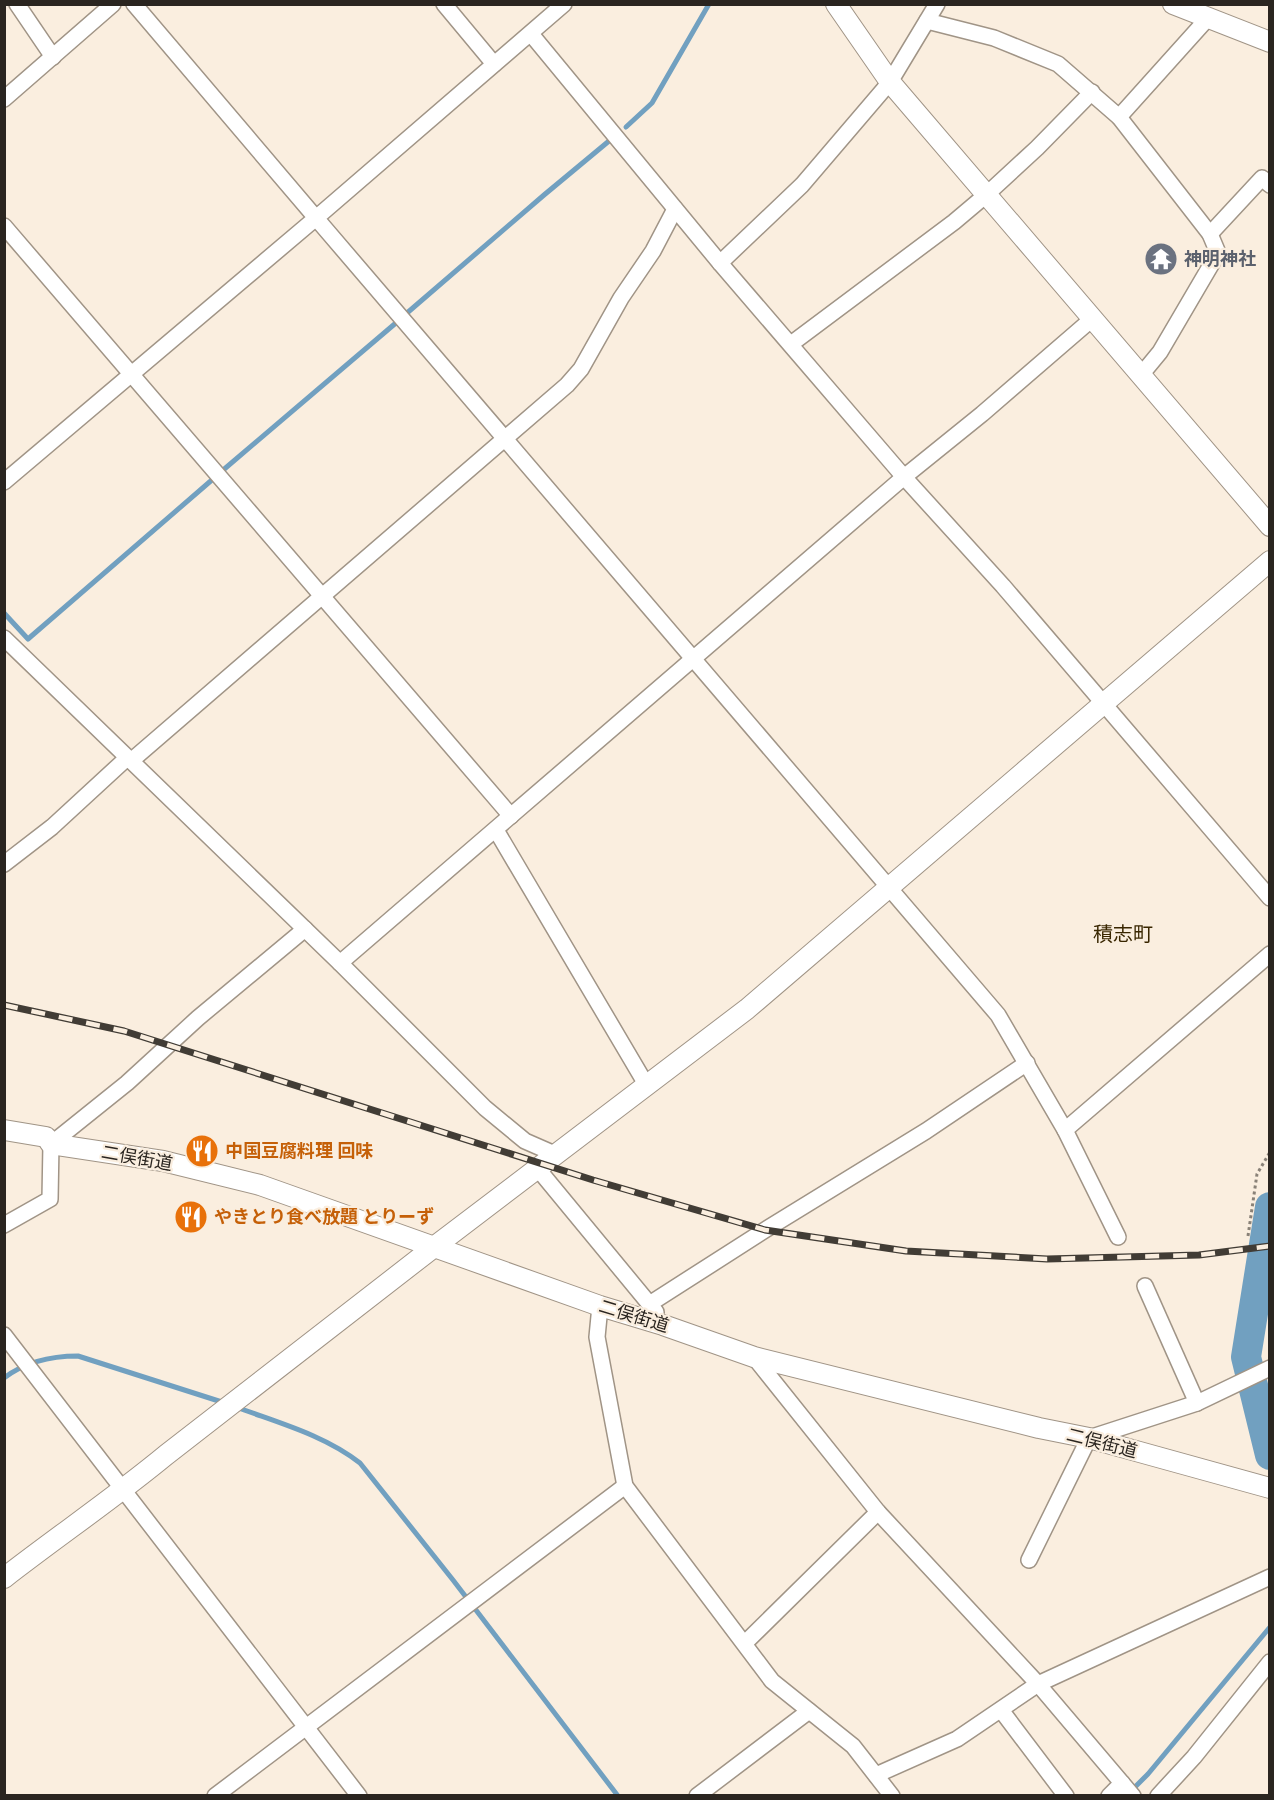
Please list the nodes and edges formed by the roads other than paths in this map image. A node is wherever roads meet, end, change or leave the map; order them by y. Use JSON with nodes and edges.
{"nodes":[{"id":1,"x":17,"y":4,"type":"edge"},
{"id":2,"x":113,"y":4,"type":"edge"},
{"id":3,"x":134,"y":4,"type":"edge"},
{"id":4,"x":444,"y":4,"type":"edge"},
{"id":5,"x":564,"y":4,"type":"edge"},
{"id":6,"x":836,"y":4,"type":"edge"},
{"id":7,"x":937,"y":4,"type":"edge"},
{"id":8,"x":1173,"y":4,"type":"edge"},
{"id":9,"x":1208,"y":18,"type":"junction"},
{"id":10,"x":927,"y":21,"type":"junction"},
{"id":11,"x":531,"y":33,"type":"junction"},
{"id":12,"x":1269,"y":42,"type":"edge"},
{"id":13,"x":53,"y":57,"type":"junction"},
{"id":14,"x":494,"y":64,"type":"junction"},
{"id":15,"x":890,"y":82,"type":"junction"},
{"id":16,"x":1092,"y":92,"type":"junction"},
{"id":17,"x":4,"y":99,"type":"edge"},
{"id":18,"x":1119,"y":117,"type":"junction"},
{"id":19,"x":1269,"y":185,"type":"edge"},
{"id":20,"x":986,"y":195,"type":"junction"},
{"id":21,"x":675,"y":209,"type":"junction"},
{"id":22,"x":316,"y":218,"type":"junction"},
{"id":23,"x":4,"y":226,"type":"edge"},
{"id":24,"x":1210,"y":234,"type":"junction"},
{"id":25,"x":720,"y":263,"type":"junction"},
{"id":26,"x":1092,"y":319,"type":"junction"},
{"id":27,"x":791,"y":344,"type":"junction"},
{"id":28,"x":131,"y":374,"type":"junction"},
{"id":29,"x":1141,"y":375,"type":"junction"},
{"id":30,"x":506,"y":439,"type":"junction"},
{"id":31,"x":904,"y":477,"type":"junction"},
{"id":32,"x":4,"y":482,"type":"edge"},
{"id":33,"x":1269,"y":526,"type":"edge"},
{"id":34,"x":1269,"y":561,"type":"edge"},
{"id":35,"x":322,"y":597,"type":"junction"},
{"id":36,"x":4,"y":638,"type":"edge"},
{"id":37,"x":694,"y":659,"type":"junction"},
{"id":38,"x":1103,"y":704,"type":"junction"},
{"id":39,"x":129,"y":760,"type":"junction"},
{"id":40,"x":511,"y":816,"type":"junction"},
{"id":41,"x":496,"y":830,"type":"junction"},
{"id":42,"x":4,"y":864,"type":"edge"},
{"id":43,"x":889,"y":886,"type":"junction"},
{"id":44,"x":1269,"y":898,"type":"edge"},
{"id":45,"x":305,"y":929,"type":"junction"},
{"id":46,"x":1269,"y":954,"type":"edge"},
{"id":47,"x":340,"y":963,"type":"junction"},
{"id":48,"x":1027,"y":1063,"type":"junction"},
{"id":49,"x":647,"y":1086,"type":"junction"},
{"id":50,"x":4,"y":1130,"type":"edge"},
{"id":51,"x":1065,"y":1130,"type":"junction"},
{"id":52,"x":51,"y":1144,"type":"junction"},
{"id":53,"x":557,"y":1155,"type":"junction"},
{"id":54,"x":538,"y":1169,"type":"junction"},
{"id":55,"x":4,"y":1225,"type":"edge"},
{"id":56,"x":1118,"y":1236,"type":"dead end"},
{"id":57,"x":434,"y":1247,"type":"junction"},
{"id":58,"x":1144,"y":1286,"type":"dead end"},
{"id":59,"x":651,"y":1303,"type":"junction"},
{"id":60,"x":600,"y":1306,"type":"junction"},
{"id":61,"x":663,"y":1324,"type":"junction"},
{"id":62,"x":4,"y":1335,"type":"edge"},
{"id":63,"x":754,"y":1357,"type":"junction"},
{"id":64,"x":1269,"y":1368,"type":"edge"},
{"id":65,"x":1197,"y":1403,"type":"junction"},
{"id":66,"x":1089,"y":1438,"type":"junction"},
{"id":67,"x":625,"y":1486,"type":"junction"},
{"id":68,"x":1269,"y":1488,"type":"edge"},
{"id":69,"x":124,"y":1490,"type":"junction"},
{"id":70,"x":878,"y":1512,"type":"junction"},
{"id":71,"x":1029,"y":1560,"type":"dead end"},
{"id":72,"x":1269,"y":1577,"type":"edge"},
{"id":73,"x":4,"y":1578,"type":"edge"},
{"id":74,"x":745,"y":1643,"type":"junction"},
{"id":75,"x":1269,"y":1662,"type":"edge"},
{"id":76,"x":1038,"y":1684,"type":"junction"},
{"id":77,"x":1001,"y":1710,"type":"junction"},
{"id":78,"x":809,"y":1711,"type":"junction"},
{"id":79,"x":306,"y":1726,"type":"junction"},
{"id":80,"x":876,"y":1775,"type":"junction"},
{"id":81,"x":1171,"y":1783,"type":"junction"},
{"id":82,"x":1126,"y":1788,"type":"edge"},
{"id":83,"x":214,"y":1796,"type":"edge"},
{"id":84,"x":359,"y":1796,"type":"edge"},
{"id":85,"x":696,"y":1796,"type":"edge"},
{"id":86,"x":892,"y":1796,"type":"edge"},
{"id":87,"x":1066,"y":1796,"type":"edge"},
{"id":88,"x":1108,"y":1796,"type":"edge"},
{"id":89,"x":1158,"y":1796,"type":"edge"},
{"id":90,"x":1181,"y":1796,"type":"edge"}],
"edges":[{"from":1,"to":13,"type":"street"},
{"from":2,"to":13,"type":"street"},
{"from":3,"to":22,"type":"street"},
{"from":4,"to":14,"type":"street"},
{"from":5,"to":11,"type":"street"},
{"from":6,"to":15,"type":"street"},
{"from":7,"to":10,"type":"street"},
{"from":8,"to":9,"type":"street"},
{"from":9,"to":12,"type":"street"},
{"from":9,"to":18,"type":"street"},
{"from":10,"to":15,"type":"street"},
{"from":10,"to":16,"type":"street"},
{"from":11,"to":14,"type":"street"},
{"from":11,"to":21,"type":"street"},
{"from":13,"to":17,"type":"street"},
{"from":14,"to":22,"type":"street"},
{"from":15,"to":20,"type":"street"},
{"from":15,"to":25,"type":"street"},
{"from":16,"to":18,"type":"street"},
{"from":16,"to":20,"type":"street"},
{"from":18,"to":24,"type":"street"},
{"from":19,"to":24,"type":"street"},
{"from":20,"to":26,"type":"street"},
{"from":20,"to":27,"type":"street"},
{"from":21,"to":25,"type":"street"},
{"from":21,"to":30,"type":"street"},
{"from":22,"to":28,"type":"street"},
{"from":22,"to":30,"type":"street"},
{"from":23,"to":28,"type":"street"},
{"from":24,"to":29,"type":"street"},
{"from":25,"to":27,"type":"street"},
{"from":26,"to":29,"type":"street"},
{"from":26,"to":31,"type":"street"},
{"from":27,"to":31,"type":"street"},
{"from":28,"to":32,"type":"street"},
{"from":28,"to":35,"type":"street"},
{"from":29,"to":33,"type":"street"},
{"from":30,"to":35,"type":"street"},
{"from":30,"to":37,"type":"street"},
{"from":31,"to":37,"type":"street"},
{"from":31,"to":38,"type":"street"},
{"from":34,"to":38,"type":"street"},
{"from":35,"to":39,"type":"street"},
{"from":35,"to":40,"type":"street"},
{"from":36,"to":39,"type":"street"},
{"from":37,"to":40,"type":"street"},
{"from":37,"to":43,"type":"street"},
{"from":38,"to":43,"type":"street"},
{"from":38,"to":44,"type":"street"},
{"from":39,"to":42,"type":"street"},
{"from":39,"to":45,"type":"street"},
{"from":40,"to":41,"type":"street"},
{"from":41,"to":47,"type":"street"},
{"from":41,"to":49,"type":"street"},
{"from":43,"to":48,"type":"street"},
{"from":43,"to":49,"type":"street"},
{"from":45,"to":47,"type":"street"},
{"from":45,"to":52,"type":"street"},
{"from":46,"to":51,"type":"street"},
{"from":47,"to":53,"type":"street"},
{"from":48,"to":51,"type":"street"},
{"from":48,"to":59,"type":"street"},
{"from":49,"to":53,"type":"street"},
{"from":50,"to":52,"type":"street","name":"二俣街道"},
{"from":51,"to":56,"type":"street"},
{"from":52,"to":55,"type":"street"},
{"from":52,"to":57,"type":"street","name":"二俣街道"},
{"from":53,"to":54,"type":"street"},
{"from":54,"to":57,"type":"street"},
{"from":54,"to":59,"type":"street"},
{"from":57,"to":60,"type":"street","name":"二俣街道"},
{"from":57,"to":69,"type":"street"},
{"from":58,"to":65,"type":"street"},
{"from":59,"to":61,"type":"street"},
{"from":60,"to":61,"type":"street","name":"二俣街道"},
{"from":60,"to":67,"type":"street"},
{"from":61,"to":63,"type":"street","name":"二俣街道"},
{"from":62,"to":69,"type":"street"},
{"from":63,"to":66,"type":"street","name":"二俣街道"},
{"from":63,"to":70,"type":"street"},
{"from":64,"to":65,"type":"street"},
{"from":65,"to":66,"type":"street"},
{"from":66,"to":68,"type":"street","name":"二俣街道"},
{"from":66,"to":71,"type":"street"},
{"from":67,"to":74,"type":"street"},
{"from":67,"to":79,"type":"street"},
{"from":69,"to":73,"type":"street"},
{"from":69,"to":79,"type":"street"},
{"from":70,"to":74,"type":"street"},
{"from":70,"to":76,"type":"street"},
{"from":72,"to":76,"type":"street"},
{"from":74,"to":78,"type":"street"},
{"from":75,"to":81,"type":"street"},
{"from":76,"to":77,"type":"street"},
{"from":76,"to":82,"type":"street"},
{"from":77,"to":80,"type":"street"},
{"from":77,"to":87,"type":"street"},
{"from":78,"to":80,"type":"street"},
{"from":78,"to":85,"type":"street"},
{"from":79,"to":83,"type":"street"},
{"from":79,"to":84,"type":"street"},
{"from":80,"to":86,"type":"street"},
{"from":81,"to":89,"type":"street"},
{"from":81,"to":90,"type":"street"},
{"from":82,"to":88,"type":"street"}]}
